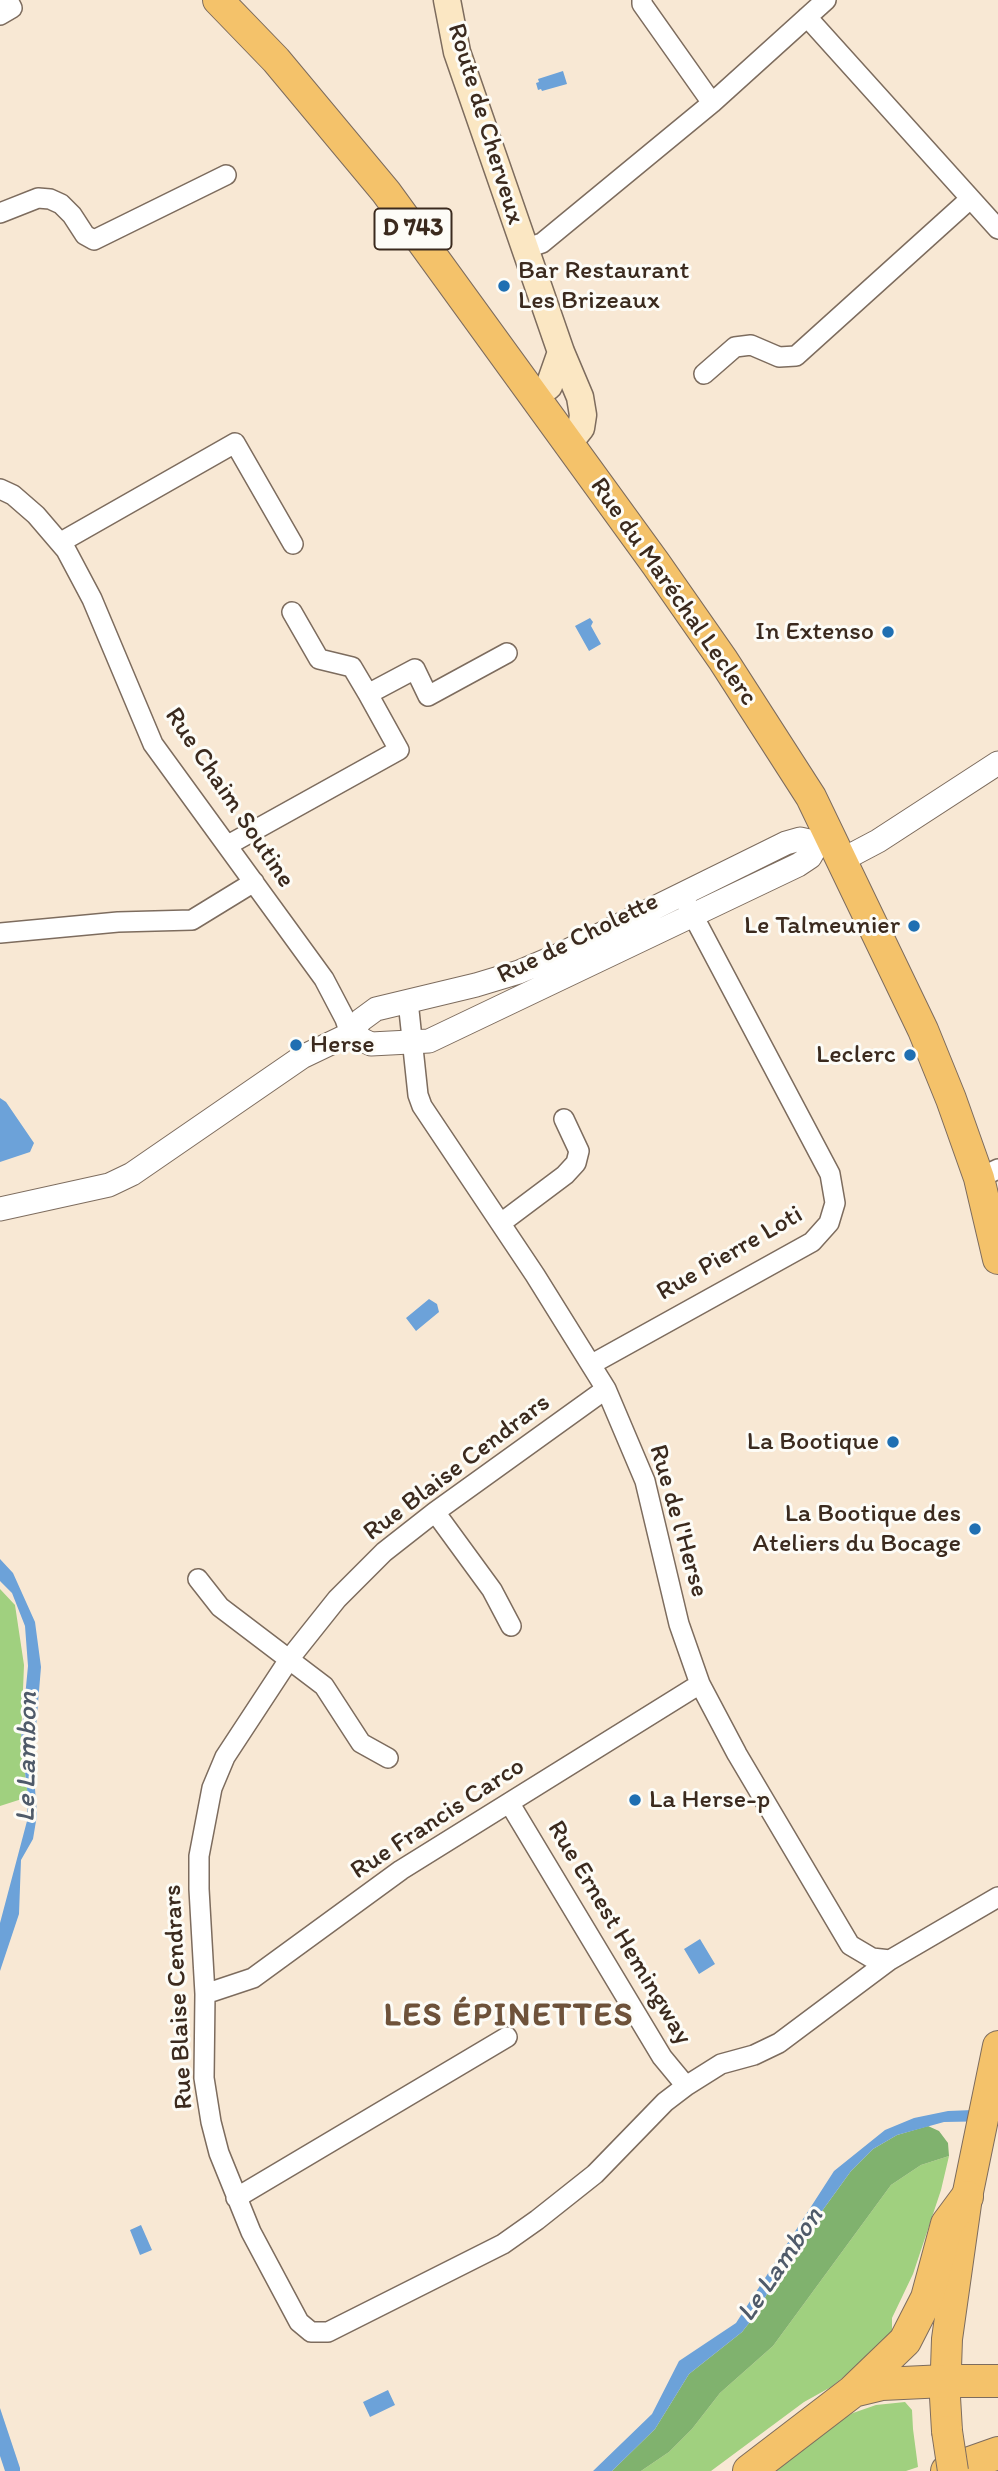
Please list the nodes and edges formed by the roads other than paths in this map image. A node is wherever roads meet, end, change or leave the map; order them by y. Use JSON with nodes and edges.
{"nodes":[{"id":1,"x":8,"y":0,"type":"edge"},
{"id":2,"x":218,"y":0,"type":"edge"},
{"id":3,"x":447,"y":0,"type":"edge"},
{"id":4,"x":826,"y":0,"type":"edge"},
{"id":5,"x":639,"y":1,"type":"edge"},
{"id":6,"x":0,"y":15,"type":"edge"},
{"id":7,"x":807,"y":18,"type":"junction"},
{"id":8,"x":712,"y":103,"type":"junction"},
{"id":9,"x":226,"y":175,"type":"dead end"},
{"id":10,"x":970,"y":199,"type":"junction"},
{"id":11,"x":0,"y":213,"type":"edge"},
{"id":12,"x":998,"y":229,"type":"edge"},
{"id":13,"x":524,"y":249,"type":"junction"},
{"id":14,"x":561,"y":352,"type":"junction"},
{"id":15,"x":705,"y":374,"type":"dead end"},
{"id":16,"x":535,"y":396,"type":"junction"},
{"id":17,"x":569,"y":443,"type":"junction"},
{"id":18,"x":0,"y":489,"type":"edge"},
{"id":19,"x":61,"y":542,"type":"junction"},
{"id":20,"x":293,"y":544,"type":"dead end"},
{"id":21,"x":292,"y":611,"type":"dead end"},
{"id":22,"x":508,"y":653,"type":"dead end"},
{"id":23,"x":368,"y":694,"type":"junction"},
{"id":24,"x":998,"y":763,"type":"edge"},
{"id":25,"x":228,"y":845,"type":"junction"},
{"id":26,"x":831,"y":847,"type":"junction"},
{"id":27,"x":254,"y":882,"type":"junction"},
{"id":28,"x":682,"y":894,"type":"junction"},
{"id":29,"x":694,"y":914,"type":"junction"},
{"id":30,"x":0,"y":933,"type":"edge"},
{"id":31,"x":408,"y":1001,"type":"junction"},
{"id":32,"x":350,"y":1034,"type":"junction"},
{"id":33,"x":414,"y":1043,"type":"junction"},
{"id":34,"x":564,"y":1119,"type":"dead end"},
{"id":35,"x":988,"y":1173,"type":"edge"},
{"id":36,"x":0,"y":1209,"type":"edge"},
{"id":37,"x":501,"y":1223,"type":"junction"},
{"id":38,"x":998,"y":1259,"type":"edge"},
{"id":39,"x":592,"y":1364,"type":"junction"},
{"id":40,"x":606,"y":1389,"type":"junction"},
{"id":41,"x":435,"y":1511,"type":"junction"},
{"id":42,"x":198,"y":1579,"type":"dead end"},
{"id":43,"x":511,"y":1626,"type":"dead end"},
{"id":44,"x":290,"y":1658,"type":"junction"},
{"id":45,"x":700,"y":1684,"type":"junction"},
{"id":46,"x":388,"y":1758,"type":"dead end"},
{"id":47,"x":510,"y":1804,"type":"junction"},
{"id":48,"x":998,"y":1897,"type":"edge"},
{"id":49,"x":890,"y":1960,"type":"junction"},
{"id":50,"x":205,"y":1994,"type":"junction"},
{"id":51,"x":507,"y":2037,"type":"dead end"},
{"id":52,"x":998,"y":2046,"type":"edge"},
{"id":53,"x":993,"y":2083,"type":"edge"},
{"id":54,"x":686,"y":2086,"type":"junction"},
{"id":55,"x":967,"y":2197,"type":"junction"},
{"id":56,"x":236,"y":2198,"type":"junction"},
{"id":57,"x":945,"y":2381,"type":"junction"},
{"id":58,"x":998,"y":2381,"type":"edge"},
{"id":59,"x":852,"y":2392,"type":"junction"},
{"id":60,"x":998,"y":2453,"type":"edge"},
{"id":61,"x":748,"y":2471,"type":"edge"},
{"id":62,"x":947,"y":2471,"type":"edge"},
{"id":63,"x":953,"y":2471,"type":"edge"}],
"edges":[{"from":1,"to":6,"type":"street"},
{"from":2,"to":16,"type":"main road","name":"Rue du Maréchal Leclerc","number":"D 743"},
{"from":3,"to":13,"type":"main road","name":"Route de Cherveux"},
{"from":4,"to":7,"type":"street"},
{"from":5,"to":8,"type":"street"},
{"from":7,"to":8,"type":"street"},
{"from":7,"to":10,"type":"street"},
{"from":8,"to":13,"type":"street"},
{"from":9,"to":11,"type":"street"},
{"from":10,"to":12,"type":"street"},
{"from":10,"to":15,"type":"street"},
{"from":13,"to":14,"type":"main road","name":"Route de Cherveux"},
{"from":14,"to":16,"type":"main road"},
{"from":14,"to":17,"type":"main road","name":"Route de Cherveux"},
{"from":16,"to":17,"type":"main road","name":"Rue du Maréchal Leclerc","number":"D 743"},
{"from":17,"to":26,"type":"main road","name":"Rue du Maréchal Leclerc","number":"D 743"},
{"from":18,"to":19,"type":"street","name":"Rue Chaim Soutine"},
{"from":19,"to":20,"type":"street"},
{"from":19,"to":25,"type":"street","name":"Rue Chaim Soutine"},
{"from":21,"to":23,"type":"street"},
{"from":22,"to":23,"type":"street"},
{"from":23,"to":25,"type":"street"},
{"from":24,"to":26,"type":"street"},
{"from":25,"to":27,"type":"street","name":"Rue Chaim Soutine"},
{"from":26,"to":28,"type":"street","name":"Rue de Cholette"},
{"from":26,"to":29,"type":"street","name":"Rue de Cholette"},
{"from":26,"to":35,"type":"main road","name":"Rue du Maréchal Leclerc","number":"D 743"},
{"from":27,"to":30,"type":"street"},
{"from":27,"to":32,"type":"street","name":"Rue Chaim Soutine"},
{"from":28,"to":29,"type":"street","name":"Rue Pierre Loti"},
{"from":28,"to":31,"type":"street","name":"Rue de Cholette"},
{"from":29,"to":33,"type":"street","name":"Rue de Cholette"},
{"from":29,"to":39,"type":"street","name":"Rue Pierre Loti"},
{"from":31,"to":32,"type":"street","name":"Rue de Cholette"},
{"from":31,"to":33,"type":"street","name":"Rue de l'Herse"},
{"from":32,"to":33,"type":"street","name":"Rue de Cholette"},
{"from":32,"to":36,"type":"street","name":"Rue de Cholette"},
{"from":33,"to":37,"type":"street","name":"Rue de l'Herse"},
{"from":34,"to":37,"type":"street"},
{"from":35,"to":38,"type":"main road","name":"Rue du Maréchal Leclerc","number":"D 743"},
{"from":37,"to":39,"type":"street","name":"Rue de l'Herse"},
{"from":39,"to":40,"type":"street","name":"Rue de l'Herse"},
{"from":40,"to":41,"type":"street","name":"Rue Blaise Cendrars"},
{"from":40,"to":45,"type":"street","name":"Rue de l'Herse"},
{"from":41,"to":43,"type":"street"},
{"from":41,"to":44,"type":"street","name":"Rue Blaise Cendrars"},
{"from":42,"to":44,"type":"street"},
{"from":44,"to":46,"type":"street"},
{"from":44,"to":50,"type":"street","name":"Rue Blaise Cendrars"},
{"from":45,"to":47,"type":"street","name":"Rue Francis Carco"},
{"from":45,"to":49,"type":"street","name":"Rue de l'Herse"},
{"from":47,"to":50,"type":"street","name":"Rue Francis Carco"},
{"from":47,"to":54,"type":"street","name":"Rue Ernest Hemingway"},
{"from":48,"to":49,"type":"street"},
{"from":49,"to":54,"type":"street"},
{"from":50,"to":56,"type":"street","name":"Rue Blaise Cendrars"},
{"from":51,"to":56,"type":"street"},
{"from":52,"to":53,"type":"main road"},
{"from":53,"to":55,"type":"main road"},
{"from":54,"to":56,"type":"street","name":"Rue Blaise Cendrars"},
{"from":55,"to":57,"type":"main road"},
{"from":55,"to":59,"type":"highway"},
{"from":57,"to":58,"type":"highway"},
{"from":57,"to":59,"type":"highway"},
{"from":57,"to":63,"type":"main road","bridge":true},
{"from":59,"to":61,"type":"highway"},
{"from":60,"to":62,"type":"highway"}]}
